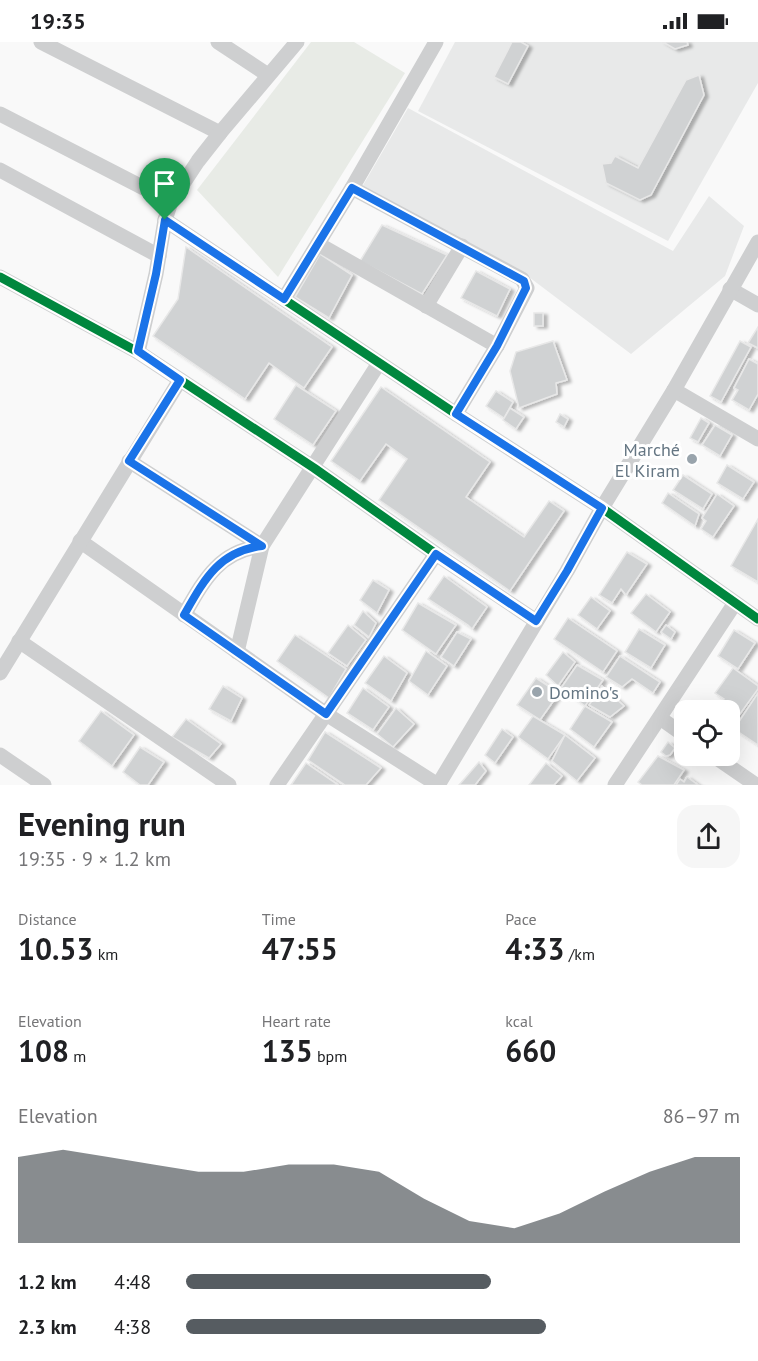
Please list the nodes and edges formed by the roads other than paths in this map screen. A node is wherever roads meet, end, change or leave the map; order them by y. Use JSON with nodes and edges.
{"nodes":[{"id":1,"x":40,"y":42,"type":"edge"},
{"id":2,"x":218,"y":42,"type":"edge"},
{"id":3,"x":297,"y":42,"type":"edge"},
{"id":4,"x":436,"y":42,"type":"edge"},
{"id":5,"x":268,"y":75,"type":"junction"},
{"id":6,"x":0,"y":114,"type":"edge"},
{"id":7,"x":220,"y":134,"type":"junction"},
{"id":8,"x":0,"y":170,"type":"edge"},
{"id":9,"x":352,"y":188,"type":"junction"},
{"id":10,"x":171,"y":202,"type":"junction"},
{"id":11,"x":165,"y":220,"type":"junction"},
{"id":12,"x":758,"y":242,"type":"edge"},
{"id":13,"x":318,"y":244,"type":"junction"},
{"id":14,"x":462,"y":246,"type":"junction"},
{"id":15,"x":159,"y":256,"type":"junction"},
{"id":16,"x":0,"y":277,"type":"edge"},
{"id":17,"x":730,"y":289,"type":"junction"},
{"id":18,"x":284,"y":299,"type":"junction"},
{"id":19,"x":758,"y":304,"type":"edge"},
{"id":20,"x":426,"y":306,"type":"junction"},
{"id":21,"x":497,"y":346,"type":"junction"},
{"id":22,"x":138,"y":351,"type":"junction"},
{"id":23,"x":379,"y":363,"type":"junction"},
{"id":24,"x":180,"y":380,"type":"junction"},
{"id":25,"x":674,"y":390,"type":"junction"},
{"id":26,"x":456,"y":414,"type":"junction"},
{"id":27,"x":758,"y":439,"type":"edge"},
{"id":28,"x":129,"y":461,"type":"junction"},
{"id":29,"x":314,"y":468,"type":"junction"},
{"id":30,"x":602,"y":508,"type":"junction"},
{"id":31,"x":80,"y":542,"type":"junction"},
{"id":32,"x":262,"y":546,"type":"junction"},
{"id":33,"x":436,"y":554,"type":"junction"},
{"id":34,"x":735,"y":603,"type":"junction"},
{"id":35,"x":184,"y":615,"type":"junction"},
{"id":36,"x":758,"y":619,"type":"edge"},
{"id":37,"x":536,"y":621,"type":"junction"},
{"id":38,"x":19,"y":641,"type":"junction"},
{"id":39,"x":237,"y":652,"type":"junction"},
{"id":40,"x":0,"y":673,"type":"edge"},
{"id":41,"x":326,"y":714,"type":"junction"},
{"id":42,"x":660,"y":718,"type":"junction"},
{"id":43,"x":674,"y":728,"type":"edge"},
{"id":44,"x":0,"y":755,"type":"edge"},
{"id":45,"x":728,"y":766,"type":"edge"},
{"id":46,"x":44,"y":785,"type":"edge"},
{"id":47,"x":229,"y":785,"type":"edge"},
{"id":48,"x":277,"y":785,"type":"edge"},
{"id":49,"x":438,"y":785,"type":"edge"},
{"id":50,"x":615,"y":785,"type":"edge"},
{"id":51,"x":756,"y":785,"type":"edge"}],
"edges":[{"from":1,"to":7,"type":"street"},
{"from":2,"to":5,"type":"street"},
{"from":3,"to":5,"type":"street"},
{"from":4,"to":9,"type":"street"},
{"from":5,"to":7,"type":"street"},
{"from":6,"to":10,"type":"street"},
{"from":7,"to":10,"type":"street"},
{"from":8,"to":15,"type":"street"},
{"from":9,"to":13,"type":"street"},
{"from":9,"to":14,"type":"street"},
{"from":10,"to":11,"type":"street"},
{"from":11,"to":15,"type":"street"},
{"from":11,"to":18,"type":"street"},
{"from":12,"to":17,"type":"street"},
{"from":13,"to":18,"type":"street"},
{"from":13,"to":20,"type":"street"},
{"from":14,"to":20,"type":"street"},
{"from":14,"to":21,"type":"street"},
{"from":15,"to":22,"type":"street"},
{"from":16,"to":22,"type":"street"},
{"from":17,"to":19,"type":"street"},
{"from":17,"to":25,"type":"street"},
{"from":18,"to":23,"type":"street"},
{"from":20,"to":21,"type":"street"},
{"from":21,"to":26,"type":"street"},
{"from":22,"to":24,"type":"street"},
{"from":23,"to":26,"type":"street"},
{"from":23,"to":29,"type":"street"},
{"from":24,"to":28,"type":"street"},
{"from":24,"to":29,"type":"street"},
{"from":25,"to":27,"type":"street"},
{"from":25,"to":30,"type":"street"},
{"from":26,"to":30,"type":"street"},
{"from":28,"to":31,"type":"street"},
{"from":28,"to":32,"type":"street"},
{"from":29,"to":32,"type":"street"},
{"from":29,"to":33,"type":"street"},
{"from":30,"to":34,"type":"street"},
{"from":30,"to":37,"type":"street"},
{"from":31,"to":35,"type":"street"},
{"from":31,"to":38,"type":"street"},
{"from":32,"to":35,"type":"street"},
{"from":32,"to":39,"type":"street"},
{"from":33,"to":37,"type":"street"},
{"from":33,"to":41,"type":"street"},
{"from":34,"to":36,"type":"street"},
{"from":34,"to":42,"type":"street"},
{"from":35,"to":39,"type":"street"},
{"from":37,"to":49,"type":"street"},
{"from":38,"to":40,"type":"street"},
{"from":38,"to":47,"type":"street"},
{"from":39,"to":41,"type":"street"},
{"from":41,"to":48,"type":"street"},
{"from":41,"to":49,"type":"street"},
{"from":42,"to":43,"type":"street"},
{"from":42,"to":50,"type":"street"},
{"from":44,"to":46,"type":"street"},
{"from":45,"to":51,"type":"street"}]}
